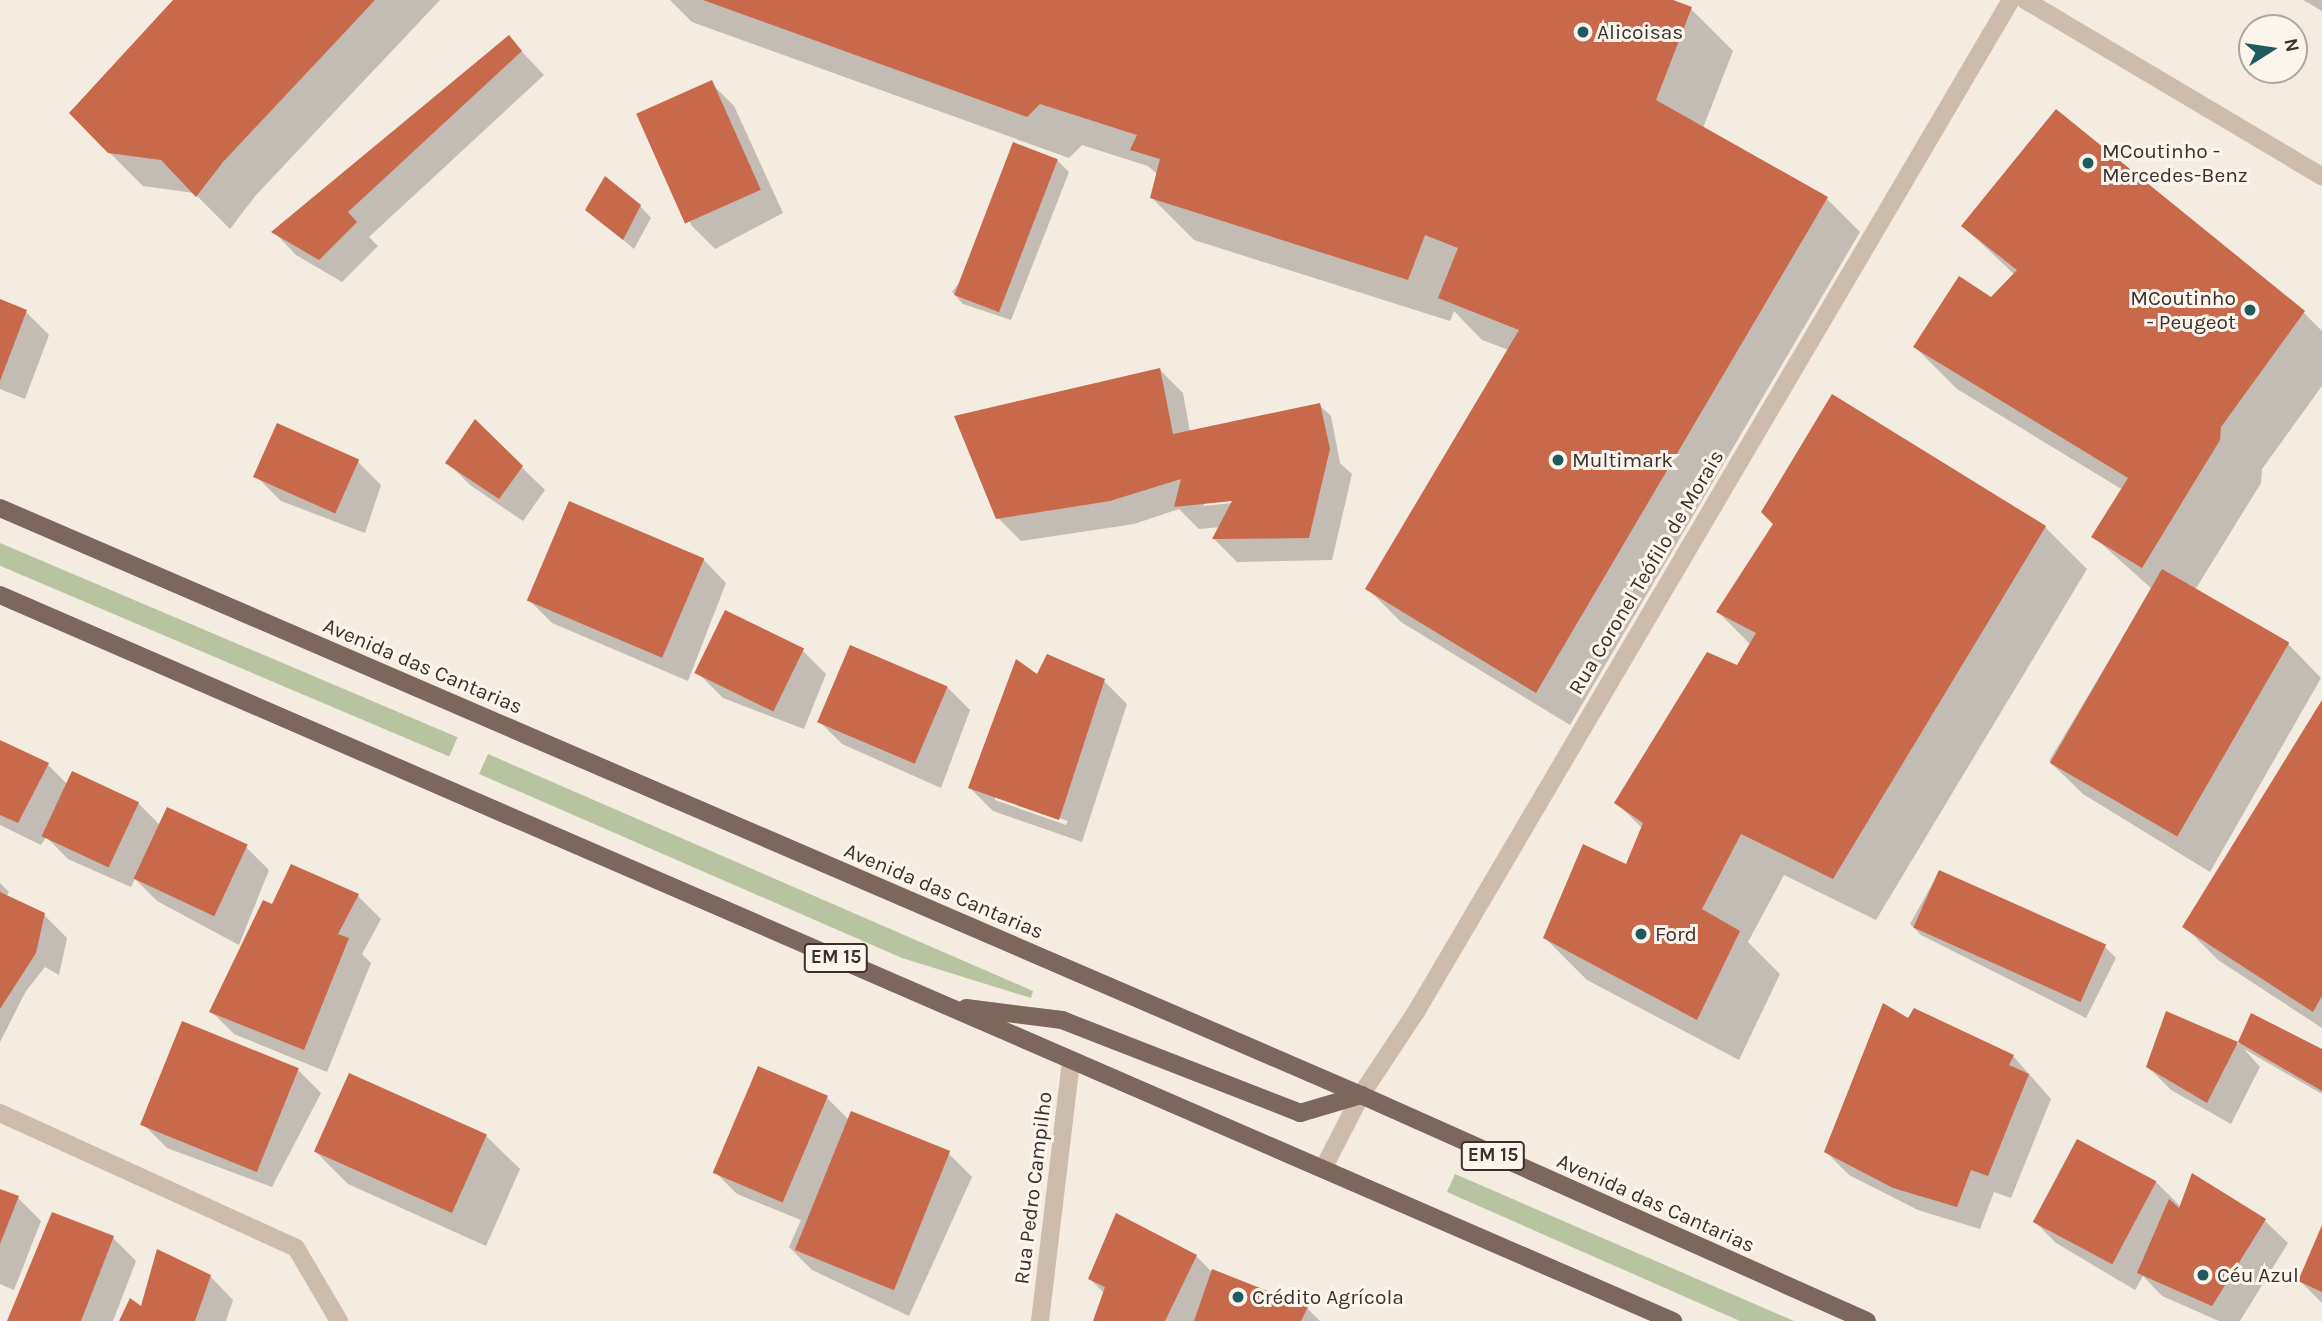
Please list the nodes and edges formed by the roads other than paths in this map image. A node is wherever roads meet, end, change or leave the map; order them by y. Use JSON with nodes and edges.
{"nodes":[{"id":1,"x":2011,"y":0,"type":"edge"},
{"id":2,"x":2025,"y":0,"type":"edge"},
{"id":3,"x":2322,"y":176,"type":"edge"},
{"id":4,"x":0,"y":508,"type":"edge"},
{"id":5,"x":0,"y":595,"type":"edge"},
{"id":6,"x":945,"y":1006,"type":"junction"},
{"id":7,"x":1071,"y":1060,"type":"junction"},
{"id":8,"x":1361,"y":1096,"type":"junction"},
{"id":9,"x":0,"y":1113,"type":"edge"},
{"id":10,"x":1323,"y":1169,"type":"junction"},
{"id":11,"x":339,"y":1321,"type":"edge"},
{"id":12,"x":1040,"y":1321,"type":"edge"},
{"id":13,"x":1673,"y":1321,"type":"edge"},
{"id":14,"x":1867,"y":1321,"type":"edge"}],
"edges":[{"from":1,"to":8,"type":"street","name":"Rua Coronel Teófilo de Morais"},
{"from":2,"to":3,"type":"street"},
{"from":4,"to":8,"type":"main road","name":"Avenida das Cantarias","number":"EM 15"},
{"from":5,"to":6,"type":"main road","number":"EM 15"},
{"from":6,"to":7,"type":"main road","number":"EM 15"},
{"from":6,"to":8,"type":"main road"},
{"from":7,"to":10,"type":"main road","number":"EM 15"},
{"from":7,"to":12,"type":"street","name":"Rua Pedro Campilho"},
{"from":8,"to":10,"type":"street","name":"Rua Coronel Teófilo de Morais"},
{"from":8,"to":14,"type":"main road","name":"Avenida das Cantarias","number":"EM 15"},
{"from":9,"to":11,"type":"street"},
{"from":10,"to":13,"type":"main road","number":"EM 15"}]}
